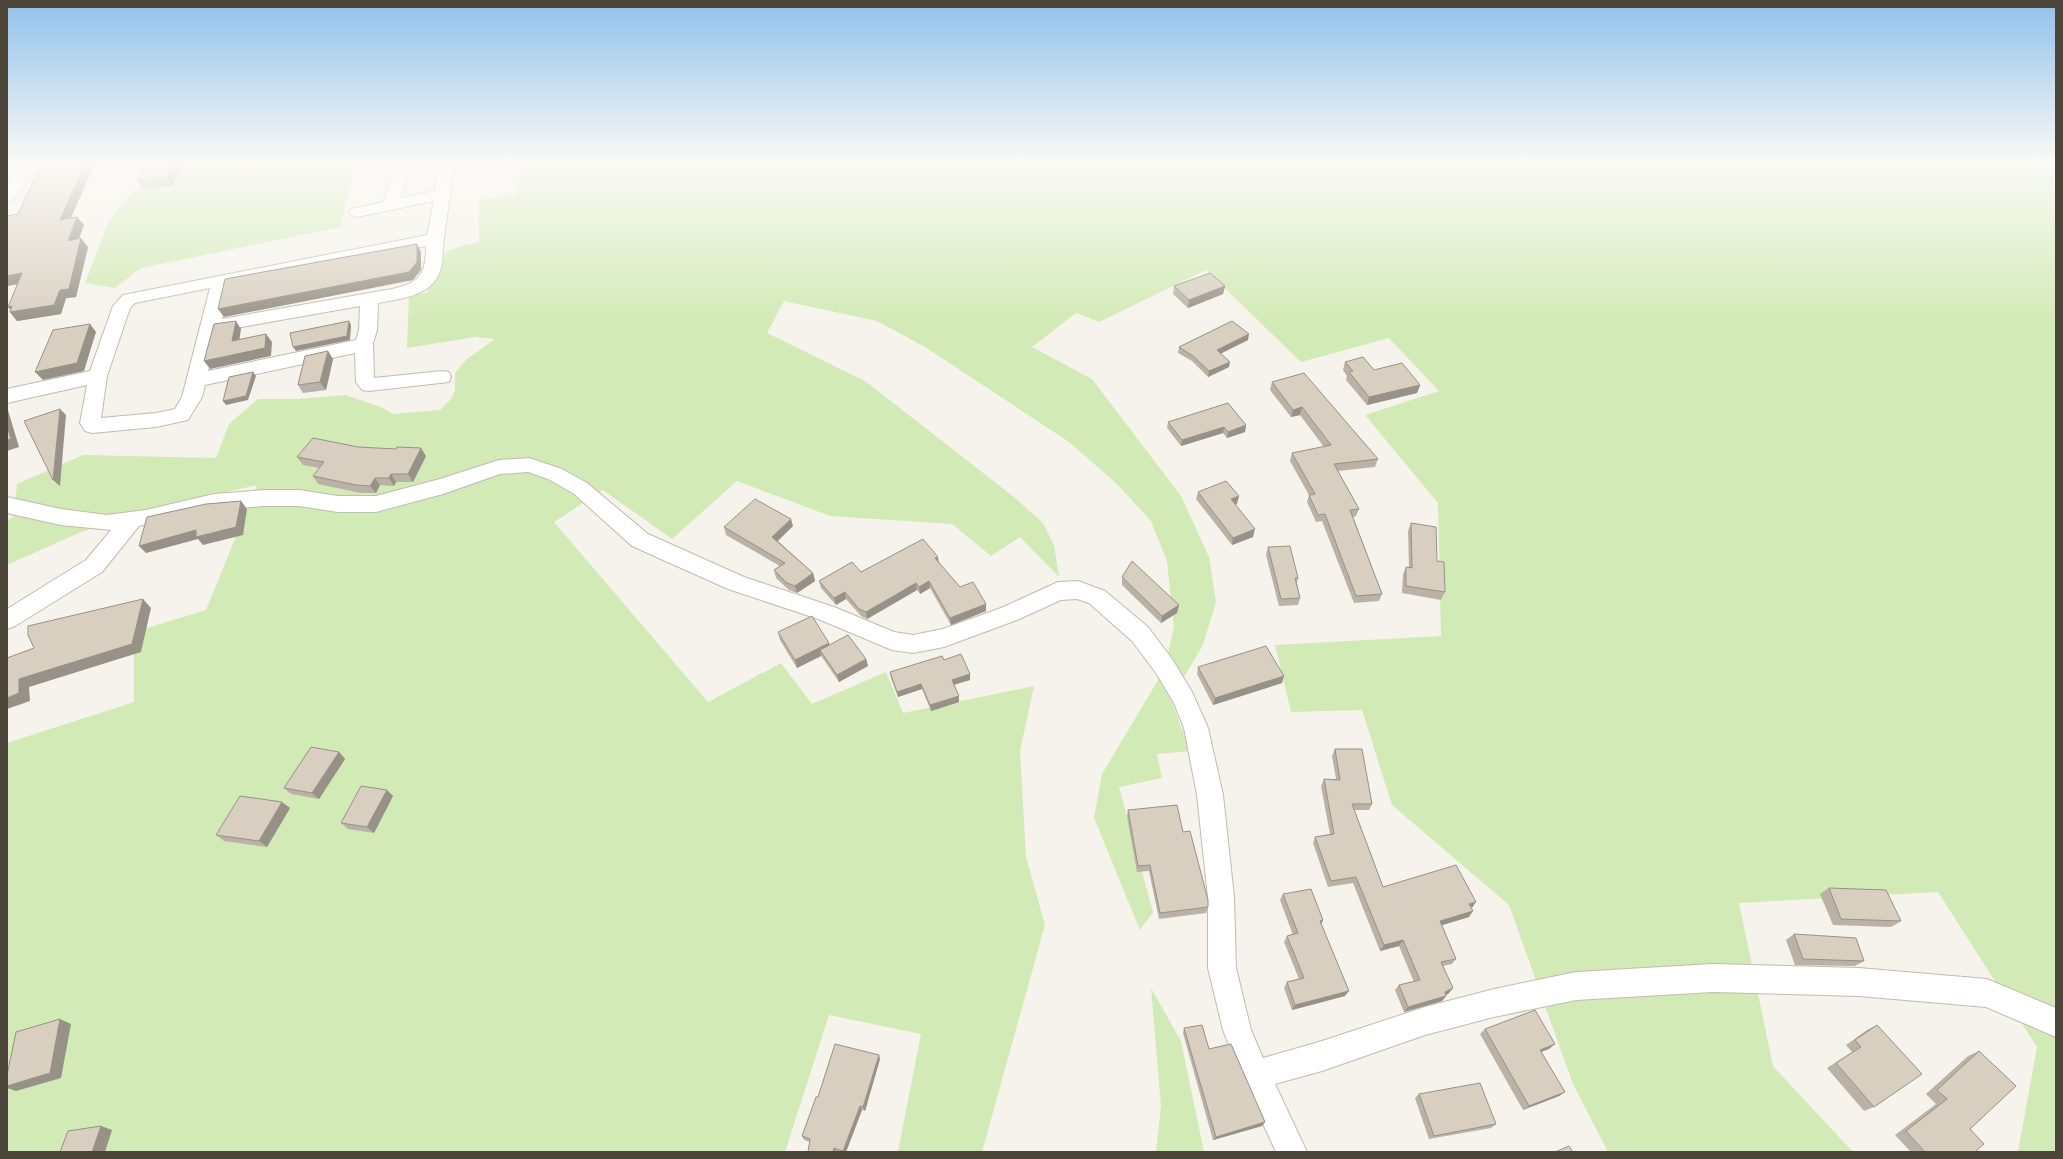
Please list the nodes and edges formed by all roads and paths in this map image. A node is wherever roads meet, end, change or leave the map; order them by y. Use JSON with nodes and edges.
{"nodes":[{"id":1,"x":439,"y":217,"type":"edge"},
{"id":2,"x":435,"y":239,"type":"junction"},
{"id":3,"x":221,"y":280,"type":"junction"},
{"id":4,"x":369,"y":298,"type":"junction"},
{"id":5,"x":211,"y":327,"type":"junction"},
{"id":6,"x":364,"y":343,"type":"junction"},
{"id":7,"x":98,"y":376,"type":"junction"},
{"id":8,"x":442,"y":377,"type":"dead end"},
{"id":9,"x":196,"y":380,"type":"junction"},
{"id":10,"x":7,"y":396,"type":"edge"},
{"id":11,"x":7,"y":505,"type":"edge"},
{"id":12,"x":133,"y":519,"type":"junction"},
{"id":13,"x":7,"y":620,"type":"edge"},
{"id":14,"x":2056,"y":1023,"type":"edge"},
{"id":15,"x":1255,"y":1075,"type":"junction"},
{"id":16,"x":1292,"y":1152,"type":"edge"}],
"edges":[{"from":1,"to":2,"type":"street"},
{"from":2,"to":3,"type":"street"},
{"from":2,"to":4,"type":"street"},
{"from":3,"to":5,"type":"street"},
{"from":3,"to":7,"type":"street"},
{"from":4,"to":5,"type":"street"},
{"from":4,"to":6,"type":"street"},
{"from":5,"to":9,"type":"street"},
{"from":6,"to":8,"type":"street"},
{"from":6,"to":9,"type":"street"},
{"from":7,"to":9,"type":"street"},
{"from":7,"to":10,"type":"street"},
{"from":11,"to":12,"type":"street"},
{"from":12,"to":13,"type":"street"},
{"from":12,"to":15,"type":"street"},
{"from":14,"to":15,"type":"street"},
{"from":15,"to":16,"type":"street"}]}
